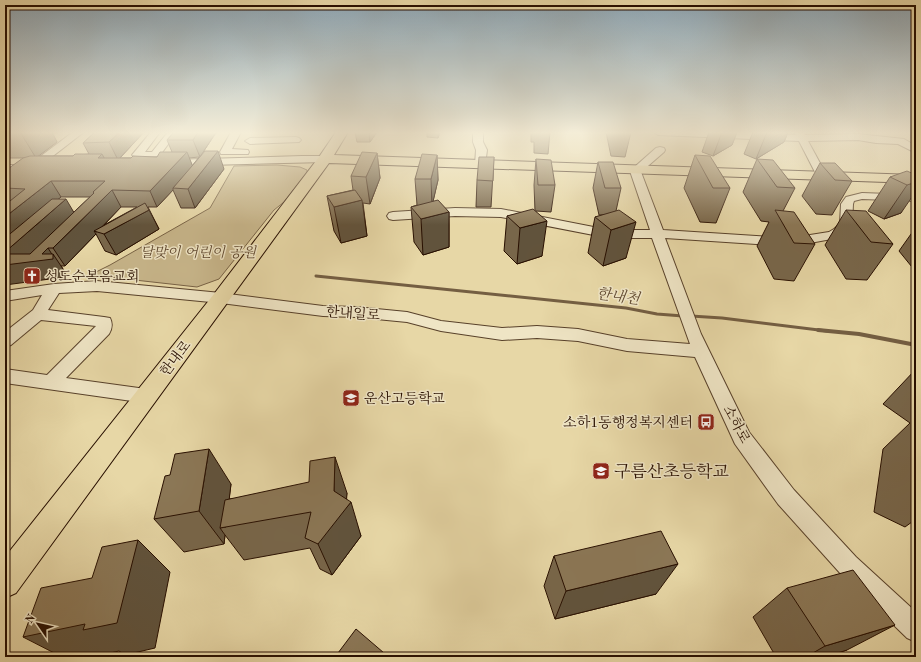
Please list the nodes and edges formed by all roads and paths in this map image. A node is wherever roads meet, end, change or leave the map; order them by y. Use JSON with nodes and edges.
{"nodes":[{"id":1,"x":39,"y":163,"type":"edge"},
{"id":2,"x":135,"y":163,"type":"edge"},
{"id":3,"x":323,"y":163,"type":"edge"},
{"id":4,"x":423,"y":163,"type":"edge"},
{"id":5,"x":645,"y":163,"type":"edge"},
{"id":6,"x":662,"y":163,"type":"edge"},
{"id":7,"x":815,"y":163,"type":"edge"},
{"id":8,"x":130,"y":164,"type":"edge"},
{"id":9,"x":480,"y":165,"type":"joint"},
{"id":10,"x":52,"y":167,"type":"edge"},
{"id":11,"x":5,"y":168,"type":"edge"},
{"id":12,"x":32,"y":168,"type":"junction"},
{"id":13,"x":635,"y":171,"type":"junction"},
{"id":14,"x":664,"y":171,"type":"junction"},
{"id":15,"x":822,"y":176,"type":"junction"},
{"id":16,"x":916,"y":179,"type":"edge"},
{"id":17,"x":5,"y":188,"type":"edge"},
{"id":18,"x":916,"y":198,"type":"edge"},
{"id":19,"x":393,"y":216,"type":"dead end"},
{"id":20,"x":657,"y":234,"type":"junction"},
{"id":21,"x":54,"y":289,"type":"junction"},
{"id":22,"x":5,"y":296,"type":"edge"},
{"id":23,"x":221,"y":298,"type":"junction"},
{"id":24,"x":38,"y":314,"type":"junction"},
{"id":25,"x":5,"y":341,"type":"edge"},
{"id":26,"x":697,"y":343,"type":"junction"},
{"id":27,"x":5,"y":376,"type":"edge"},
{"id":28,"x":51,"y":382,"type":"junction"},
{"id":29,"x":146,"y":396,"type":"junction"},
{"id":30,"x":6,"y":580,"type":"edge"},
{"id":31,"x":916,"y":629,"type":"edge"}],
"edges":[{"from":1,"to":12,"type":"street"},
{"from":2,"to":8,"type":"street"},
{"from":3,"to":23,"type":"main road","name":"한내로"},
{"from":4,"to":9,"type":"main road"},
{"from":5,"to":13,"type":"street"},
{"from":6,"to":14,"type":"street"},
{"from":7,"to":15,"type":"street"},
{"from":9,"to":13,"type":"main road"},
{"from":10,"to":12,"type":"street"},
{"from":11,"to":12,"type":"street"},
{"from":12,"to":17,"type":"street"},
{"from":13,"to":14,"type":"main road"},
{"from":13,"to":20,"type":"street","name":"소하로"},
{"from":14,"to":15,"type":"main road"},
{"from":15,"to":16,"type":"main road"},
{"from":18,"to":20,"type":"street"},
{"from":19,"to":20,"type":"street"},
{"from":20,"to":26,"type":"street","name":"소하로"},
{"from":21,"to":22,"type":"street","name":"한내일로"},
{"from":21,"to":23,"type":"street","name":"한내일로"},
{"from":21,"to":24,"type":"street"},
{"from":23,"to":26,"type":"street","name":"한내일로"},
{"from":23,"to":29,"type":"main road","name":"한내로"},
{"from":24,"to":25,"type":"street"},
{"from":24,"to":28,"type":"street"},
{"from":26,"to":31,"type":"street","name":"소하로"},
{"from":27,"to":28,"type":"street"},
{"from":28,"to":29,"type":"street"},
{"from":29,"to":30,"type":"main road","name":"한내로"}]}
